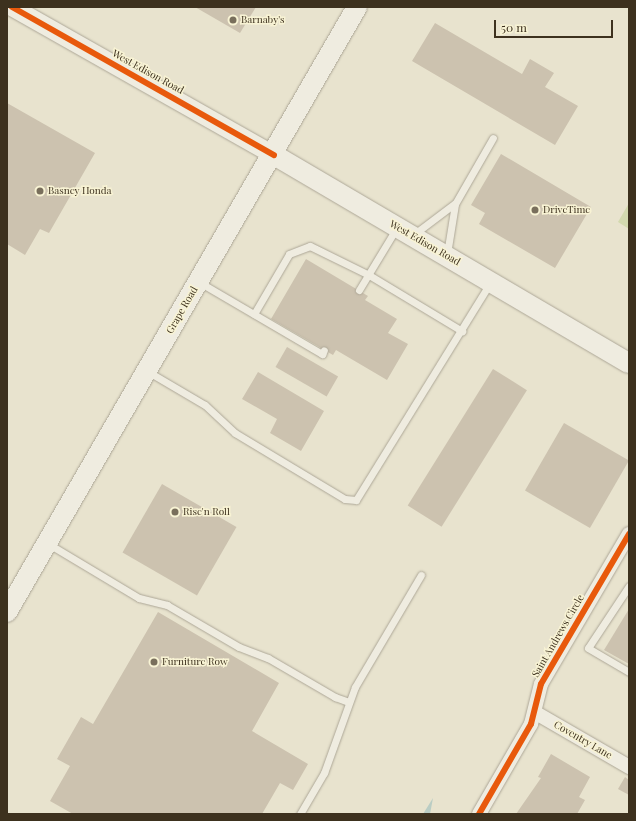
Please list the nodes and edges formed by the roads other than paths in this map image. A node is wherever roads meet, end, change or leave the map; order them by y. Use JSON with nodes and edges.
{"nodes":[{"id":1,"x":12,"y":7,"type":"edge"},
{"id":2,"x":357,"y":7,"type":"edge"},
{"id":3,"x":493,"y":138,"type":"dead end"},
{"id":4,"x":274,"y":155,"type":"junction"},
{"id":5,"x":455,"y":204,"type":"junction"},
{"id":6,"x":405,"y":231,"type":"junction"},
{"id":7,"x":447,"y":256,"type":"junction"},
{"id":8,"x":369,"y":275,"type":"junction"},
{"id":9,"x":198,"y":282,"type":"junction"},
{"id":10,"x":491,"y":282,"type":"junction"},
{"id":11,"x":359,"y":290,"type":"dead end"},
{"id":12,"x":254,"y":314,"type":"junction"},
{"id":13,"x":462,"y":330,"type":"junction"},
{"id":14,"x":324,"y":350,"type":"dead end"},
{"id":15,"x":629,"y":363,"type":"edge"},
{"id":16,"x":146,"y":371,"type":"junction"},
{"id":17,"x":629,"y":534,"type":"edge"},
{"id":18,"x":47,"y":543,"type":"junction"},
{"id":19,"x":422,"y":575,"type":"dead end"},
{"id":20,"x":629,"y":586,"type":"edge"},
{"id":21,"x":7,"y":612,"type":"edge"},
{"id":22,"x":629,"y":672,"type":"edge"},
{"id":23,"x":349,"y":702,"type":"junction"},
{"id":24,"x":536,"y":713,"type":"junction"},
{"id":25,"x":629,"y":767,"type":"edge"},
{"id":26,"x":300,"y":814,"type":"edge"},
{"id":27,"x":479,"y":814,"type":"edge"}],
"edges":[{"from":1,"to":4,"type":"street","name":"West Edison Road"},
{"from":2,"to":4,"type":"main road","name":"Grape Road"},
{"from":3,"to":5,"type":"lane"},
{"from":4,"to":6,"type":"main road","name":"West Edison Road"},
{"from":4,"to":9,"type":"main road","name":"Grape Road"},
{"from":5,"to":6,"type":"lane"},
{"from":5,"to":7,"type":"lane"},
{"from":6,"to":7,"type":"main road","name":"West Edison Road"},
{"from":6,"to":8,"type":"lane"},
{"from":7,"to":10,"type":"main road","name":"West Edison Road"},
{"from":8,"to":11,"type":"lane"},
{"from":8,"to":12,"type":"lane"},
{"from":8,"to":13,"type":"lane"},
{"from":9,"to":12,"type":"lane"},
{"from":9,"to":16,"type":"main road","name":"Grape Road"},
{"from":10,"to":13,"type":"lane"},
{"from":10,"to":15,"type":"main road","name":"West Edison Road"},
{"from":12,"to":14,"type":"lane"},
{"from":13,"to":16,"type":"lane"},
{"from":16,"to":18,"type":"main road","name":"Grape Road"},
{"from":17,"to":24,"type":"street","name":"Saint Andrews Circle"},
{"from":18,"to":21,"type":"main road","name":"Grape Road"},
{"from":18,"to":23,"type":"lane"},
{"from":19,"to":23,"type":"lane"},
{"from":20,"to":22,"type":"lane"},
{"from":23,"to":26,"type":"lane"},
{"from":24,"to":25,"type":"street","name":"Coventry Lane"},
{"from":24,"to":27,"type":"street","name":"Saint Andrews Circle"}]}
